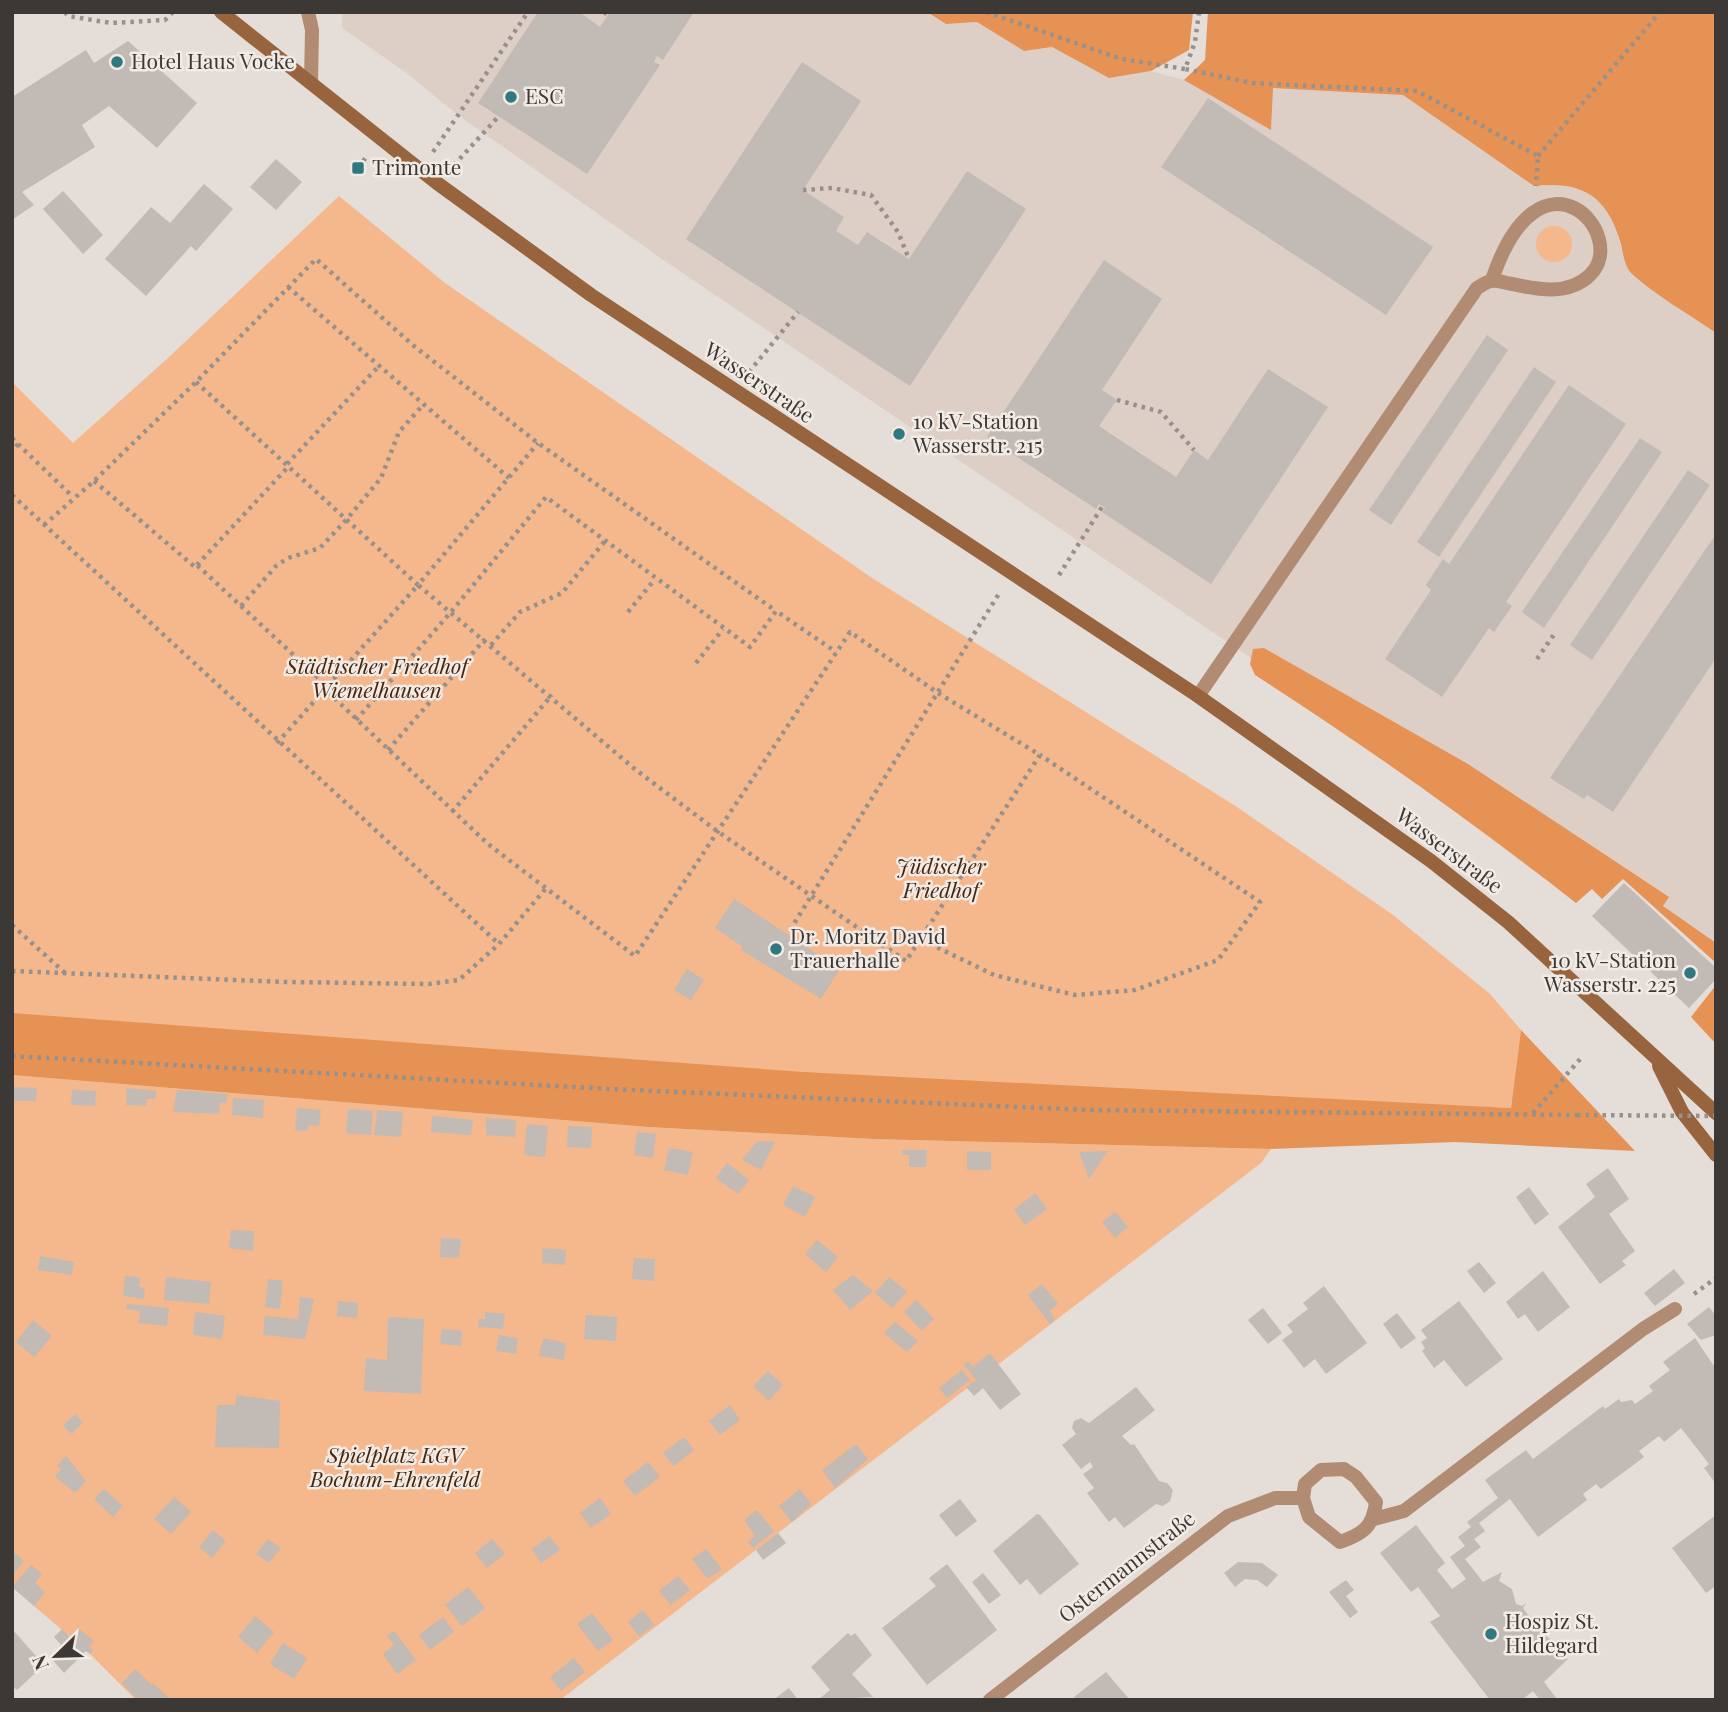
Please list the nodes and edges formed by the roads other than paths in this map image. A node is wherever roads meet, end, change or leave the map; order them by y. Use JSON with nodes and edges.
{"nodes":[{"id":1,"x":221,"y":12,"type":"edge"},
{"id":2,"x":308,"y":12,"type":"edge"},
{"id":3,"x":311,"y":83,"type":"junction"},
{"id":4,"x":1492,"y":280,"type":"junction"},
{"id":5,"x":1198,"y":696,"type":"junction"},
{"id":6,"x":1657,"y":1061,"type":"junction"},
{"id":7,"x":1716,"y":1114,"type":"edge"},
{"id":8,"x":1716,"y":1155,"type":"edge"},
{"id":9,"x":1675,"y":1309,"type":"dead end"},
{"id":10,"x":1303,"y":1498,"type":"junction"},
{"id":11,"x":1374,"y":1519,"type":"junction"},
{"id":12,"x":990,"y":1700,"type":"edge"}],
"edges":[{"from":1,"to":3,"type":"main road","name":"Wasserstraße"},
{"from":2,"to":3,"type":"street"},
{"from":3,"to":5,"type":"main road","name":"Wasserstraße"},
{"from":4,"to":4,"type":"street"},
{"from":4,"to":5,"type":"street"},
{"from":5,"to":6,"type":"main road","name":"Wasserstraße"},
{"from":6,"to":7,"type":"main road","name":"Wasserstraße"},
{"from":6,"to":8,"type":"main road","name":"Wasserstraße"},
{"from":9,"to":11,"type":"street"},
{"from":10,"to":11,"type":"street"},
{"from":10,"to":11,"type":"street"},
{"from":10,"to":12,"type":"street","name":"Ostermannstraße"}]}
